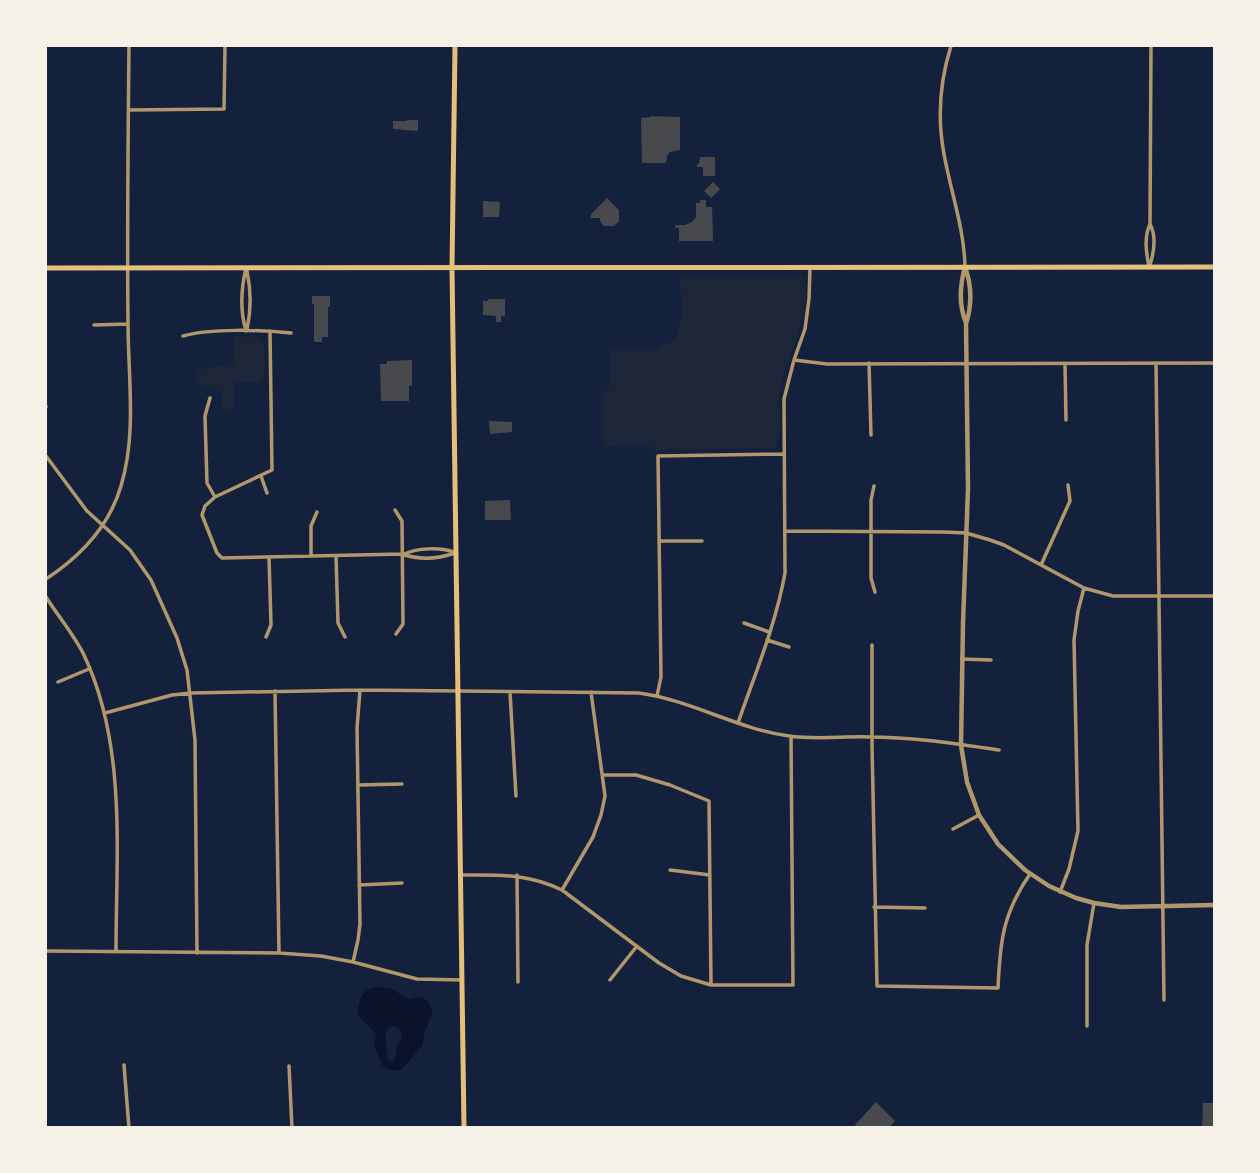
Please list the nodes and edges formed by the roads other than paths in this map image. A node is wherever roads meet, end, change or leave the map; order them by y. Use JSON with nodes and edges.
{"nodes":[{"id":1,"x":129,"y":46,"type":"edge"},
{"id":2,"x":225,"y":46,"type":"edge"},
{"id":3,"x":455,"y":46,"type":"edge"},
{"id":4,"x":951,"y":46,"type":"edge"},
{"id":5,"x":1151,"y":46,"type":"edge"},
{"id":6,"x":129,"y":110,"type":"junction"},
{"id":7,"x":965,"y":267,"type":"junction"},
{"id":8,"x":1149,"y":267,"type":"junction"},
{"id":9,"x":1214,"y":267,"type":"edge"},
{"id":10,"x":46,"y":268,"type":"edge"},
{"id":11,"x":128,"y":268,"type":"junction"},
{"id":12,"x":246,"y":268,"type":"junction"},
{"id":13,"x":452,"y":268,"type":"junction"},
{"id":14,"x":810,"y":268,"type":"junction"},
{"id":15,"x":128,"y":324,"type":"junction"},
{"id":16,"x":94,"y":325,"type":"dead end"},
{"id":17,"x":246,"y":331,"type":"junction"},
{"id":18,"x":270,"y":331,"type":"junction"},
{"id":19,"x":291,"y":333,"type":"dead end"},
{"id":20,"x":183,"y":337,"type":"dead end"},
{"id":21,"x":794,"y":360,"type":"junction"},
{"id":22,"x":869,"y":363,"type":"junction"},
{"id":23,"x":1156,"y":363,"type":"junction"},
{"id":24,"x":1214,"y":363,"type":"edge"},
{"id":25,"x":967,"y":364,"type":"junction"},
{"id":26,"x":1065,"y":364,"type":"junction"},
{"id":27,"x":210,"y":398,"type":"dead end"},
{"id":28,"x":1066,"y":420,"type":"dead end"},
{"id":29,"x":871,"y":435,"type":"dead end"},
{"id":30,"x":784,"y":454,"type":"junction"},
{"id":31,"x":46,"y":456,"type":"edge"},
{"id":32,"x":261,"y":476,"type":"junction"},
{"id":33,"x":1068,"y":485,"type":"dead end"},
{"id":34,"x":874,"y":486,"type":"dead end"},
{"id":35,"x":267,"y":493,"type":"dead end"},
{"id":36,"x":215,"y":497,"type":"junction"},
{"id":37,"x":395,"y":510,"type":"dead end"},
{"id":38,"x":317,"y":512,"type":"dead end"},
{"id":39,"x":103,"y":526,"type":"junction"},
{"id":40,"x":785,"y":531,"type":"junction"},
{"id":41,"x":871,"y":531,"type":"junction"},
{"id":42,"x":966,"y":533,"type":"junction"},
{"id":43,"x":658,"y":541,"type":"junction"},
{"id":44,"x":702,"y":541,"type":"dead end"},
{"id":45,"x":456,"y":553,"type":"junction"},
{"id":46,"x":402,"y":554,"type":"junction"},
{"id":47,"x":311,"y":556,"type":"junction"},
{"id":48,"x":336,"y":556,"type":"junction"},
{"id":49,"x":269,"y":557,"type":"junction"},
{"id":50,"x":1041,"y":565,"type":"junction"},
{"id":51,"x":46,"y":579,"type":"edge"},
{"id":52,"x":1084,"y":588,"type":"junction"},
{"id":53,"x":875,"y":592,"type":"dead end"},
{"id":54,"x":1159,"y":596,"type":"junction"},
{"id":55,"x":1214,"y":596,"type":"edge"},
{"id":56,"x":46,"y":597,"type":"edge"},
{"id":57,"x":744,"y":623,"type":"dead end"},
{"id":58,"x":769,"y":632,"type":"junction"},
{"id":59,"x":396,"y":634,"type":"dead end"},
{"id":60,"x":266,"y":637,"type":"dead end"},
{"id":61,"x":345,"y":637,"type":"dead end"},
{"id":62,"x":767,"y":640,"type":"junction"},
{"id":63,"x":872,"y":645,"type":"dead end"},
{"id":64,"x":789,"y":647,"type":"dead end"},
{"id":65,"x":962,"y":659,"type":"junction"},
{"id":66,"x":991,"y":660,"type":"dead end"},
{"id":67,"x":89,"y":669,"type":"junction"},
{"id":68,"x":58,"y":682,"type":"dead end"},
{"id":69,"x":275,"y":691,"type":"junction"},
{"id":70,"x":360,"y":691,"type":"junction"},
{"id":71,"x":458,"y":692,"type":"junction"},
{"id":72,"x":510,"y":692,"type":"junction"},
{"id":73,"x":591,"y":692,"type":"junction"},
{"id":74,"x":191,"y":693,"type":"junction"},
{"id":75,"x":657,"y":696,"type":"junction"},
{"id":76,"x":105,"y":713,"type":"junction"},
{"id":77,"x":738,"y":723,"type":"junction"},
{"id":78,"x":791,"y":736,"type":"junction"},
{"id":79,"x":872,"y":737,"type":"junction"},
{"id":80,"x":961,"y":745,"type":"junction"},
{"id":81,"x":999,"y":750,"type":"dead end"},
{"id":82,"x":603,"y":775,"type":"junction"},
{"id":83,"x":402,"y":784,"type":"dead end"},
{"id":84,"x":357,"y":785,"type":"junction"},
{"id":85,"x":516,"y":796,"type":"dead end"},
{"id":86,"x":979,"y":815,"type":"junction"},
{"id":87,"x":953,"y":829,"type":"dead end"},
{"id":88,"x":670,"y":870,"type":"dead end"},
{"id":89,"x":1030,"y":874,"type":"junction"},
{"id":90,"x":461,"y":875,"type":"junction"},
{"id":91,"x":517,"y":875,"type":"junction"},
{"id":92,"x":710,"y":875,"type":"junction"},
{"id":93,"x":402,"y":883,"type":"dead end"},
{"id":94,"x":359,"y":885,"type":"junction"},
{"id":95,"x":562,"y":890,"type":"junction"},
{"id":96,"x":1060,"y":892,"type":"junction"},
{"id":97,"x":1094,"y":903,"type":"junction"},
{"id":98,"x":1214,"y":905,"type":"edge"},
{"id":99,"x":1164,"y":906,"type":"junction"},
{"id":100,"x":874,"y":907,"type":"junction"},
{"id":101,"x":925,"y":908,"type":"dead end"},
{"id":102,"x":637,"y":946,"type":"junction"},
{"id":103,"x":46,"y":951,"type":"edge"},
{"id":104,"x":116,"y":951,"type":"junction"},
{"id":105,"x":197,"y":953,"type":"junction"},
{"id":106,"x":279,"y":953,"type":"junction"},
{"id":107,"x":353,"y":962,"type":"junction"},
{"id":108,"x":462,"y":980,"type":"junction"},
{"id":109,"x":610,"y":980,"type":"dead end"},
{"id":110,"x":518,"y":982,"type":"dead end"},
{"id":111,"x":711,"y":985,"type":"junction"},
{"id":112,"x":1164,"y":1000,"type":"dead end"},
{"id":113,"x":1087,"y":1026,"type":"dead end"},
{"id":114,"x":124,"y":1065,"type":"dead end"},
{"id":115,"x":289,"y":1066,"type":"dead end"},
{"id":116,"x":129,"y":1128,"type":"edge"},
{"id":117,"x":292,"y":1128,"type":"edge"},
{"id":118,"x":464,"y":1128,"type":"edge"}],
"edges":[{"from":1,"to":6,"type":"street"},
{"from":2,"to":6,"type":"street"},
{"from":3,"to":13,"type":"main road"},
{"from":4,"to":7,"type":"street"},
{"from":5,"to":8,"type":"street"},
{"from":6,"to":11,"type":"street"},
{"from":7,"to":8,"type":"main road"},
{"from":7,"to":14,"type":"main road"},
{"from":7,"to":25,"type":"street"},
{"from":8,"to":9,"type":"main road"},
{"from":10,"to":11,"type":"main road"},
{"from":11,"to":12,"type":"main road"},
{"from":11,"to":15,"type":"street"},
{"from":12,"to":13,"type":"main road"},
{"from":12,"to":17,"type":"street"},
{"from":13,"to":14,"type":"main road"},
{"from":13,"to":45,"type":"main road"},
{"from":14,"to":21,"type":"street"},
{"from":15,"to":16,"type":"street"},
{"from":15,"to":39,"type":"street"},
{"from":17,"to":18,"type":"street"},
{"from":17,"to":20,"type":"street"},
{"from":18,"to":19,"type":"street"},
{"from":18,"to":32,"type":"street"},
{"from":21,"to":22,"type":"street"},
{"from":21,"to":30,"type":"street"},
{"from":22,"to":25,"type":"street"},
{"from":22,"to":29,"type":"street"},
{"from":23,"to":24,"type":"street"},
{"from":23,"to":26,"type":"street"},
{"from":23,"to":54,"type":"street"},
{"from":25,"to":26,"type":"street"},
{"from":25,"to":42,"type":"street"},
{"from":26,"to":28,"type":"street"},
{"from":27,"to":36,"type":"street"},
{"from":30,"to":40,"type":"street"},
{"from":30,"to":43,"type":"street"},
{"from":31,"to":39,"type":"street"},
{"from":32,"to":35,"type":"street"},
{"from":32,"to":36,"type":"street"},
{"from":33,"to":50,"type":"street"},
{"from":34,"to":41,"type":"street"},
{"from":36,"to":49,"type":"street"},
{"from":37,"to":46,"type":"street"},
{"from":38,"to":47,"type":"street"},
{"from":39,"to":51,"type":"street"},
{"from":39,"to":74,"type":"street"},
{"from":40,"to":41,"type":"street"},
{"from":40,"to":58,"type":"street"},
{"from":41,"to":42,"type":"street"},
{"from":41,"to":53,"type":"street"},
{"from":42,"to":50,"type":"street"},
{"from":42,"to":65,"type":"street"},
{"from":43,"to":44,"type":"street"},
{"from":43,"to":75,"type":"street"},
{"from":45,"to":46,"type":"street"},
{"from":45,"to":46,"type":"street"},
{"from":45,"to":71,"type":"main road"},
{"from":46,"to":48,"type":"street"},
{"from":46,"to":59,"type":"street"},
{"from":47,"to":48,"type":"street"},
{"from":47,"to":49,"type":"street"},
{"from":48,"to":61,"type":"street"},
{"from":49,"to":60,"type":"street"},
{"from":50,"to":52,"type":"street"},
{"from":52,"to":54,"type":"street"},
{"from":52,"to":96,"type":"street"},
{"from":54,"to":55,"type":"street"},
{"from":54,"to":99,"type":"street"},
{"from":56,"to":67,"type":"street"},
{"from":57,"to":58,"type":"street"},
{"from":58,"to":62,"type":"street"},
{"from":62,"to":64,"type":"street"},
{"from":62,"to":77,"type":"street"},
{"from":63,"to":79,"type":"street"},
{"from":65,"to":66,"type":"street"},
{"from":65,"to":80,"type":"street"},
{"from":67,"to":68,"type":"street"},
{"from":67,"to":76,"type":"street"},
{"from":69,"to":70,"type":"street"},
{"from":69,"to":74,"type":"street"},
{"from":69,"to":106,"type":"street"},
{"from":70,"to":71,"type":"street"},
{"from":70,"to":84,"type":"street"},
{"from":71,"to":72,"type":"street"},
{"from":71,"to":90,"type":"main road"},
{"from":72,"to":73,"type":"street"},
{"from":72,"to":85,"type":"street"},
{"from":73,"to":75,"type":"street"},
{"from":73,"to":82,"type":"street"},
{"from":74,"to":76,"type":"street"},
{"from":74,"to":105,"type":"street"},
{"from":75,"to":77,"type":"street"},
{"from":76,"to":104,"type":"street"},
{"from":77,"to":78,"type":"street"},
{"from":78,"to":79,"type":"street"},
{"from":78,"to":111,"type":"street"},
{"from":79,"to":80,"type":"street"},
{"from":79,"to":100,"type":"street"},
{"from":80,"to":81,"type":"street"},
{"from":80,"to":86,"type":"street"},
{"from":82,"to":92,"type":"street"},
{"from":82,"to":95,"type":"street"},
{"from":83,"to":84,"type":"street"},
{"from":84,"to":94,"type":"street"},
{"from":86,"to":87,"type":"street"},
{"from":86,"to":89,"type":"street"},
{"from":88,"to":92,"type":"street"},
{"from":89,"to":96,"type":"street"},
{"from":89,"to":100,"type":"street"},
{"from":90,"to":91,"type":"street"},
{"from":90,"to":108,"type":"main road"},
{"from":91,"to":95,"type":"street"},
{"from":91,"to":110,"type":"street"},
{"from":92,"to":111,"type":"street"},
{"from":93,"to":94,"type":"street"},
{"from":94,"to":107,"type":"street"},
{"from":95,"to":102,"type":"street"},
{"from":96,"to":97,"type":"street"},
{"from":97,"to":99,"type":"street"},
{"from":97,"to":113,"type":"street"},
{"from":98,"to":99,"type":"street"},
{"from":99,"to":112,"type":"street"},
{"from":100,"to":101,"type":"street"},
{"from":102,"to":109,"type":"street"},
{"from":102,"to":111,"type":"street"},
{"from":103,"to":104,"type":"street"},
{"from":104,"to":105,"type":"street"},
{"from":105,"to":106,"type":"street"},
{"from":106,"to":107,"type":"street"},
{"from":107,"to":108,"type":"street"},
{"from":108,"to":118,"type":"main road"},
{"from":114,"to":116,"type":"street"},
{"from":115,"to":117,"type":"street"}]}
